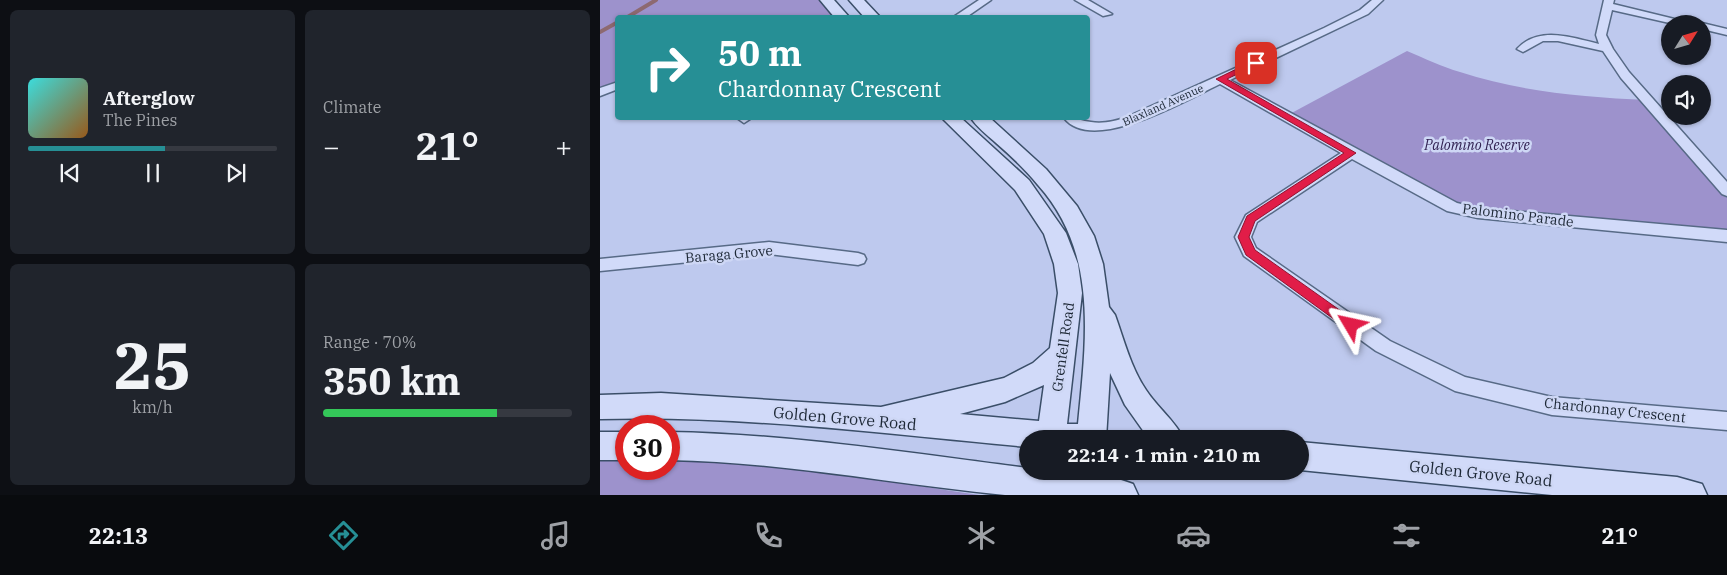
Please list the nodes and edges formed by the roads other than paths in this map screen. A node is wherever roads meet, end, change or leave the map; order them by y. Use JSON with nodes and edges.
{"nodes":[{"id":1,"x":827,"y":0,"type":"edge"},
{"id":2,"x":856,"y":0,"type":"edge"},
{"id":3,"x":986,"y":0,"type":"edge"},
{"id":4,"x":1080,"y":0,"type":"edge"},
{"id":5,"x":1378,"y":0,"type":"edge"},
{"id":6,"x":1608,"y":3,"type":"edge"},
{"id":7,"x":1107,"y":14,"type":"dead end"},
{"id":8,"x":840,"y":15,"type":"edge"},
{"id":9,"x":871,"y":15,"type":"edge"},
{"id":10,"x":962,"y":15,"type":"edge"},
{"id":11,"x":1661,"y":17,"type":"edge"},
{"id":12,"x":1711,"y":28,"type":"edge"},
{"id":13,"x":1727,"y":32,"type":"edge"},
{"id":14,"x":1523,"y":49,"type":"dead end"},
{"id":15,"x":1607,"y":49,"type":"junction"},
{"id":16,"x":1220,"y":79,"type":"junction"},
{"id":17,"x":615,"y":86,"type":"edge"},
{"id":18,"x":600,"y":92,"type":"edge"},
{"id":19,"x":953,"y":120,"type":"edge"},
{"id":20,"x":982,"y":120,"type":"edge"},
{"id":21,"x":1074,"y":120,"type":"edge"},
{"id":22,"x":1351,"y":153,"type":"junction"},
{"id":23,"x":1727,"y":190,"type":"edge"},
{"id":24,"x":1727,"y":236,"type":"edge"},
{"id":25,"x":858,"y":259,"type":"dead end"},
{"id":26,"x":600,"y":266,"type":"edge"},
{"id":27,"x":1095,"y":291,"type":"junction"},
{"id":28,"x":1062,"y":353,"type":"junction"},
{"id":29,"x":600,"y":407,"type":"edge"},
{"id":30,"x":871,"y":420,"type":"junction"},
{"id":31,"x":1727,"y":420,"type":"edge"},
{"id":32,"x":1052,"y":430,"type":"edge"},
{"id":33,"x":1091,"y":430,"type":"edge"},
{"id":34,"x":1159,"y":430,"type":"edge"},
{"id":35,"x":1019,"y":434,"type":"edge"},
{"id":36,"x":600,"y":446,"type":"edge"},
{"id":37,"x":615,"y":446,"type":"edge"},
{"id":38,"x":680,"y":446,"type":"edge"},
{"id":39,"x":1309,"y":457,"type":"edge"},
{"id":40,"x":1410,"y":466,"type":"junction"},
{"id":41,"x":1019,"y":472,"type":"edge"},
{"id":42,"x":1077,"y":480,"type":"edge"},
{"id":43,"x":1122,"y":495,"type":"edge"},
{"id":44,"x":1548,"y":495,"type":"edge"},
{"id":45,"x":1691,"y":495,"type":"edge"}],
"edges":[{"from":1,"to":8,"type":"main road"},
{"from":2,"to":9,"type":"main road"},
{"from":3,"to":10,"type":"street"},
{"from":4,"to":7,"type":"street"},
{"from":5,"to":16,"type":"street","name":"Blaxland Avenue"},
{"from":6,"to":11,"type":"street"},
{"from":6,"to":15,"type":"street"},
{"from":12,"to":13,"type":"street"},
{"from":14,"to":15,"type":"street"},
{"from":15,"to":23,"type":"street"},
{"from":16,"to":21,"type":"street","name":"Blaxland Avenue"},
{"from":16,"to":22,"type":"street","name":"Palomino Parade"},
{"from":17,"to":18,"type":"street"},
{"from":19,"to":28,"type":"main road","name":"Grenfell Road"},
{"from":20,"to":27,"type":"main road","name":"Grenfell Road"},
{"from":22,"to":24,"type":"street","name":"Palomino Parade"},
{"from":22,"to":31,"type":"street","name":"Chardonnay Crescent"},
{"from":25,"to":26,"type":"street","name":"Baraga Grove"},
{"from":27,"to":33,"type":"main road","name":"Grenfell Road"},
{"from":27,"to":34,"type":"main road"},
{"from":28,"to":30,"type":"main road"},
{"from":28,"to":32,"type":"main road","name":"Grenfell Road"},
{"from":29,"to":30,"type":"main road","name":"Golden Grove Road"},
{"from":30,"to":35,"type":"main road","name":"Golden Grove Road"},
{"from":36,"to":37,"type":"main road"},
{"from":38,"to":41,"type":"main road"},
{"from":39,"to":40,"type":"main road","name":"Golden Grove Road"},
{"from":40,"to":44,"type":"main road"},
{"from":40,"to":45,"type":"main road","name":"Golden Grove Road"},
{"from":42,"to":43,"type":"main road"}]}
